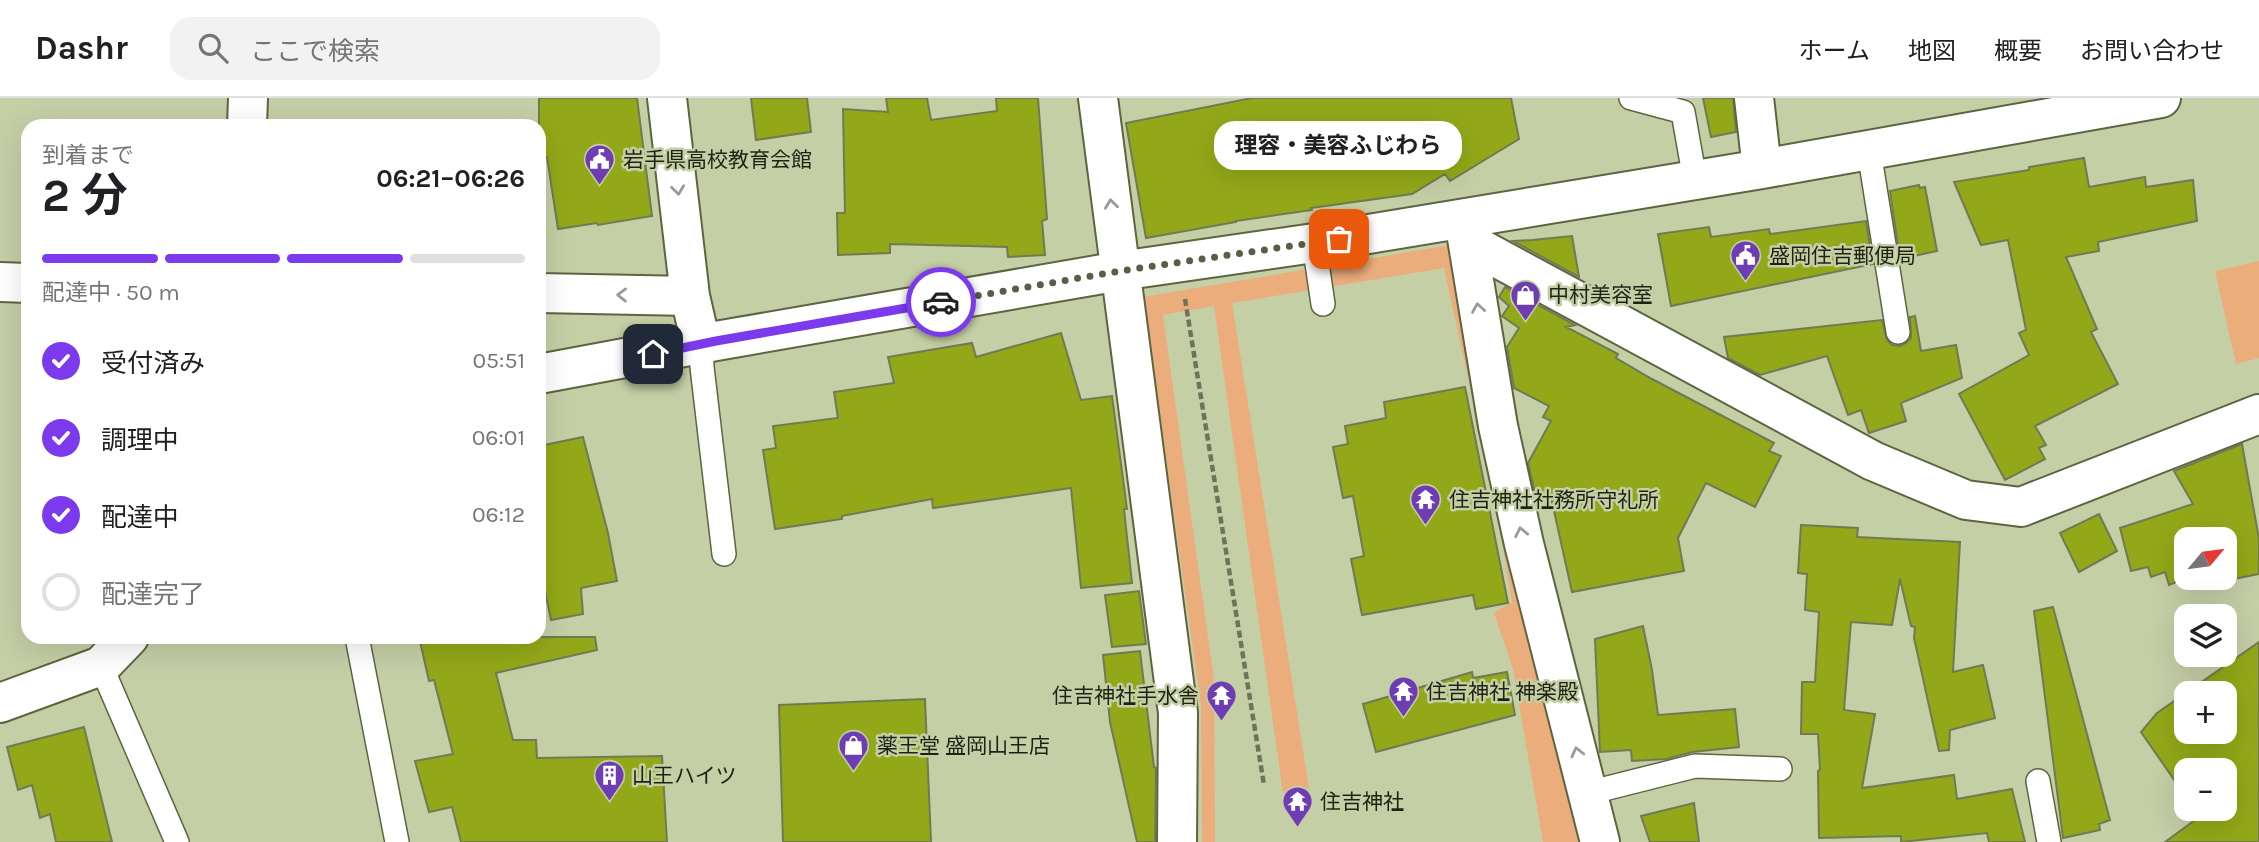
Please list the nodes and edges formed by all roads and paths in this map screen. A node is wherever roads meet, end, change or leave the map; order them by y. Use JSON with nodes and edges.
{"nodes":[{"id":1,"x":248,"y":98,"type":"edge"},
{"id":2,"x":667,"y":98,"type":"edge"},
{"id":3,"x":1098,"y":98,"type":"edge"},
{"id":4,"x":1631,"y":98,"type":"edge"},
{"id":5,"x":1754,"y":98,"type":"edge"},
{"id":6,"x":2161,"y":98,"type":"edge"},
{"id":7,"x":247,"y":119,"type":"edge"},
{"id":8,"x":1870,"y":151,"type":"junction"},
{"id":9,"x":1762,"y":169,"type":"junction"},
{"id":10,"x":1695,"y":180,"type":"junction"},
{"id":11,"x":1466,"y":230,"type":"junction"},
{"id":12,"x":1314,"y":243,"type":"junction"},
{"id":13,"x":1120,"y":271,"type":"junction"},
{"id":14,"x":0,"y":282,"type":"edge"},
{"id":15,"x":21,"y":283,"type":"edge"},
{"id":16,"x":1184,"y":290,"type":"dead end"},
{"id":17,"x":546,"y":293,"type":"edge"},
{"id":18,"x":690,"y":296,"type":"junction"},
{"id":19,"x":1323,"y":304,"type":"dead end"},
{"id":20,"x":1898,"y":332,"type":"dead end"},
{"id":21,"x":701,"y":344,"type":"junction"},
{"id":22,"x":546,"y":373,"type":"edge"},
{"id":23,"x":2259,"y":414,"type":"edge"},
{"id":24,"x":724,"y":554,"type":"dead end"},
{"id":25,"x":122,"y":644,"type":"edge"},
{"id":26,"x":358,"y":644,"type":"edge"},
{"id":27,"x":101,"y":666,"type":"junction"},
{"id":28,"x":0,"y":703,"type":"edge"},
{"id":29,"x":1780,"y":769,"type":"dead end"},
{"id":30,"x":2038,"y":781,"type":"dead end"},
{"id":31,"x":1264,"y":785,"type":"dead end"},
{"id":32,"x":1588,"y":793,"type":"junction"},
{"id":33,"x":177,"y":842,"type":"edge"},
{"id":34,"x":397,"y":842,"type":"edge"},
{"id":35,"x":1177,"y":842,"type":"edge"},
{"id":36,"x":1600,"y":842,"type":"edge"},
{"id":37,"x":2049,"y":842,"type":"edge"}],
"edges":[{"from":1,"to":7,"type":"street"},
{"from":2,"to":18,"type":"street","one_way":true},
{"from":13,"to":3,"type":"street","one_way":true},
{"from":4,"to":10,"type":"lane"},
{"from":5,"to":9,"type":"street"},
{"from":6,"to":8,"type":"street"},
{"from":8,"to":9,"type":"street"},
{"from":8,"to":20,"type":"lane"},
{"from":9,"to":10,"type":"street"},
{"from":10,"to":11,"type":"street"},
{"from":11,"to":12,"type":"street"},
{"from":11,"to":23,"type":"street"},
{"from":32,"to":11,"type":"street","one_way":true},
{"from":12,"to":13,"type":"street"},
{"from":12,"to":19,"type":"lane"},
{"from":13,"to":21,"type":"street"},
{"from":13,"to":35,"type":"street"},
{"from":14,"to":15,"type":"street"},
{"from":16,"to":31,"type":"path"},
{"from":18,"to":17,"type":"street","one_way":true},
{"from":18,"to":21,"type":"street"},
{"from":21,"to":22,"type":"street"},
{"from":21,"to":24,"type":"lane"},
{"from":25,"to":27,"type":"street"},
{"from":26,"to":34,"type":"lane"},
{"from":27,"to":28,"type":"street"},
{"from":27,"to":33,"type":"lane"},
{"from":29,"to":32,"type":"lane"},
{"from":30,"to":37,"type":"lane"},
{"from":32,"to":36,"type":"street"}]}
